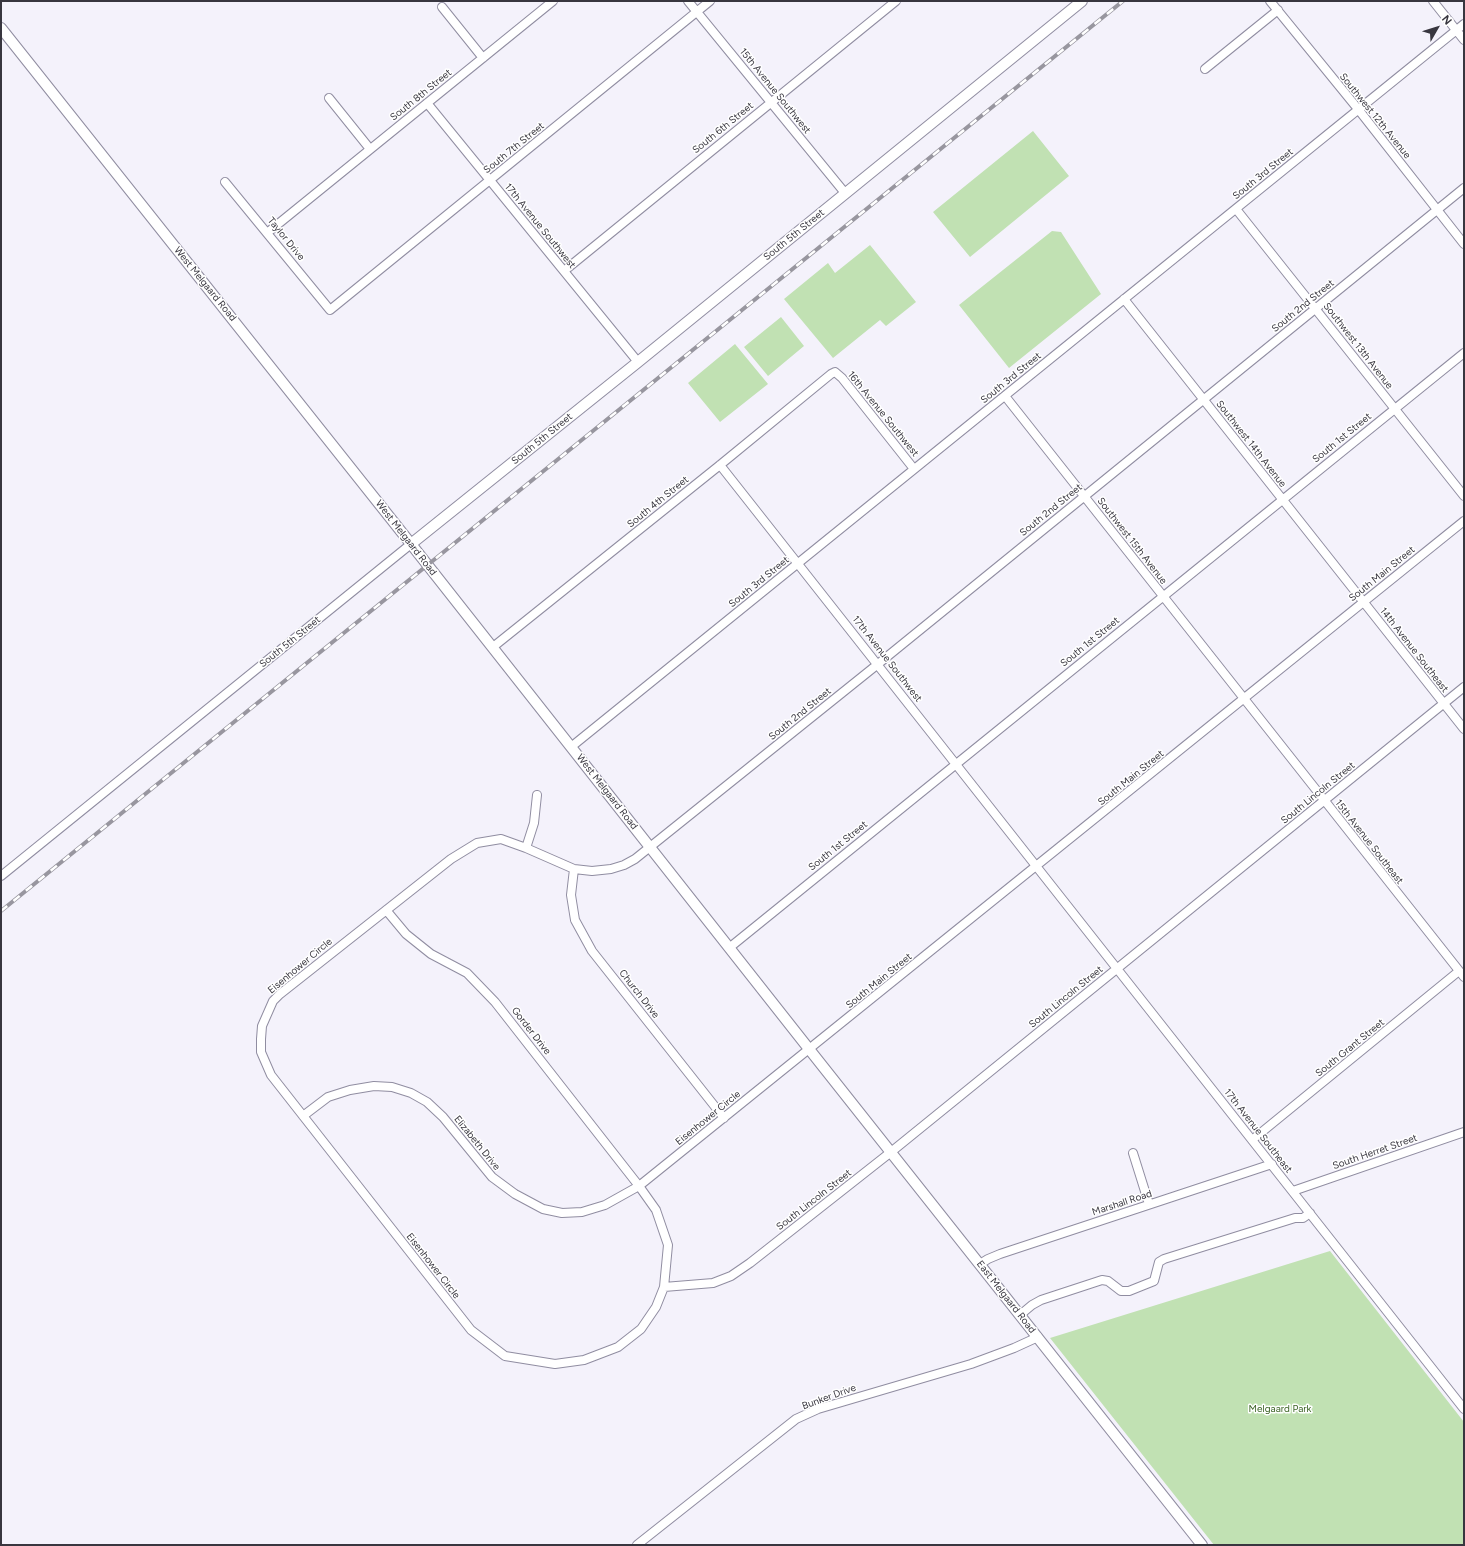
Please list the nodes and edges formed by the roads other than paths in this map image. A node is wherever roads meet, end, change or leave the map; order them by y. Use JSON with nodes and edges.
{"nodes":[{"id":1,"x":553,"y":1,"type":"edge"},
{"id":2,"x":688,"y":1,"type":"edge"},
{"id":3,"x":710,"y":1,"type":"edge"},
{"id":4,"x":896,"y":1,"type":"edge"},
{"id":5,"x":1082,"y":1,"type":"edge"},
{"id":6,"x":1270,"y":1,"type":"edge"},
{"id":7,"x":1433,"y":1,"type":"edge"},
{"id":8,"x":442,"y":7,"type":"dead end"},
{"id":9,"x":1278,"y":10,"type":"junction"},
{"id":10,"x":697,"y":11,"type":"junction"},
{"id":11,"x":1464,"y":24,"type":"edge"},
{"id":12,"x":1,"y":28,"type":"edge"},
{"id":13,"x":1456,"y":31,"type":"junction"},
{"id":14,"x":1464,"y":40,"type":"edge"},
{"id":15,"x":483,"y":58,"type":"junction"},
{"id":16,"x":1205,"y":69,"type":"dead end"},
{"id":17,"x":329,"y":98,"type":"dead end"},
{"id":18,"x":771,"y":102,"type":"junction"},
{"id":19,"x":427,"y":103,"type":"junction"},
{"id":20,"x":1358,"y":110,"type":"junction"},
{"id":21,"x":370,"y":149,"type":"junction"},
{"id":22,"x":491,"y":180,"type":"junction"},
{"id":23,"x":225,"y":182,"type":"dead end"},
{"id":24,"x":1464,"y":188,"type":"edge"},
{"id":25,"x":845,"y":193,"type":"junction"},
{"id":26,"x":1236,"y":209,"type":"junction"},
{"id":27,"x":1437,"y":210,"type":"junction"},
{"id":28,"x":267,"y":233,"type":"junction"},
{"id":29,"x":1464,"y":244,"type":"edge"},
{"id":30,"x":564,"y":271,"type":"junction"},
{"id":31,"x":1124,"y":299,"type":"junction"},
{"id":32,"x":1316,"y":309,"type":"junction"},
{"id":33,"x":330,"y":310,"type":"joint"},
{"id":34,"x":1464,"y":353,"type":"edge"},
{"id":35,"x":638,"y":362,"type":"junction"},
{"id":36,"x":835,"y":372,"type":"joint"},
{"id":37,"x":1005,"y":396,"type":"junction"},
{"id":38,"x":1203,"y":399,"type":"junction"},
{"id":39,"x":1395,"y":408,"type":"junction"},
{"id":40,"x":720,"y":465,"type":"junction"},
{"id":41,"x":914,"y":469,"type":"junction"},
{"id":42,"x":1084,"y":496,"type":"junction"},
{"id":43,"x":1464,"y":496,"type":"edge"},
{"id":44,"x":1282,"y":500,"type":"junction"},
{"id":45,"x":1464,"y":520,"type":"edge"},
{"id":46,"x":411,"y":544,"type":"junction"},
{"id":47,"x":798,"y":563,"type":"junction"},
{"id":48,"x":1163,"y":596,"type":"junction"},
{"id":49,"x":1364,"y":602,"type":"junction"},
{"id":50,"x":493,"y":647,"type":"junction"},
{"id":51,"x":878,"y":664,"type":"junction"},
{"id":52,"x":1464,"y":687,"type":"edge"},
{"id":53,"x":1245,"y":698,"type":"junction"},
{"id":54,"x":1444,"y":704,"type":"junction"},
{"id":55,"x":1464,"y":729,"type":"edge"},
{"id":56,"x":571,"y":747,"type":"junction"},
{"id":57,"x":956,"y":763,"type":"junction"},
{"id":58,"x":537,"y":795,"type":"dead end"},
{"id":59,"x":1324,"y":801,"type":"junction"},
{"id":60,"x":650,"y":846,"type":"junction"},
{"id":61,"x":526,"y":848,"type":"junction"},
{"id":62,"x":1037,"y":866,"type":"junction"},
{"id":63,"x":574,"y":869,"type":"junction"},
{"id":64,"x":1,"y":876,"type":"edge"},
{"id":65,"x":386,"y":910,"type":"junction"},
{"id":66,"x":729,"y":948,"type":"junction"},
{"id":67,"x":1117,"y":968,"type":"junction"},
{"id":68,"x":1462,"y":974,"type":"edge"},
{"id":69,"x":809,"y":1050,"type":"junction"},
{"id":70,"x":303,"y":1116,"type":"junction"},
{"id":71,"x":724,"y":1118,"type":"junction"},
{"id":72,"x":1464,"y":1132,"type":"edge"},
{"id":73,"x":1252,"y":1140,"type":"junction"},
{"id":74,"x":891,"y":1152,"type":"junction"},
{"id":75,"x":1133,"y":1153,"type":"dead end"},
{"id":76,"x":1272,"y":1164,"type":"junction"},
{"id":77,"x":639,"y":1186,"type":"junction"},
{"id":78,"x":1293,"y":1191,"type":"junction"},
{"id":79,"x":1149,"y":1204,"type":"junction"},
{"id":80,"x":1310,"y":1213,"type":"junction"},
{"id":81,"x":980,"y":1264,"type":"junction"},
{"id":82,"x":664,"y":1287,"type":"junction"},
{"id":83,"x":1020,"y":1315,"type":"junction"},
{"id":84,"x":1038,"y":1337,"type":"junction"},
{"id":85,"x":1464,"y":1409,"type":"edge"},
{"id":86,"x":638,"y":1545,"type":"edge"},
{"id":87,"x":1202,"y":1545,"type":"edge"}],
"edges":[{"from":1,"to":15,"type":"street","name":"South 8th Street"},
{"from":2,"to":10,"type":"street","name":"15th Avenue Southwest"},
{"from":3,"to":10,"type":"street","name":"South 7th Street"},
{"from":4,"to":18,"type":"street","name":"South 6th Street"},
{"from":5,"to":25,"type":"main road","name":"South 5th Street"},
{"from":6,"to":9,"type":"street","name":"Southwest 12th Avenue"},
{"from":7,"to":13,"type":"street"},
{"from":8,"to":15,"type":"street"},
{"from":9,"to":16,"type":"street"},
{"from":9,"to":20,"type":"street","name":"Southwest 12th Avenue"},
{"from":10,"to":18,"type":"street","name":"15th Avenue Southwest"},
{"from":10,"to":22,"type":"street","name":"South 7th Street"},
{"from":11,"to":13,"type":"street","name":"South 3rd Street"},
{"from":12,"to":46,"type":"main road","name":"West Melgaard Road"},
{"from":13,"to":14,"type":"street"},
{"from":13,"to":20,"type":"street","name":"South 3rd Street"},
{"from":15,"to":19,"type":"street","name":"South 8th Street"},
{"from":17,"to":21,"type":"street"},
{"from":18,"to":25,"type":"street","name":"15th Avenue Southwest"},
{"from":18,"to":30,"type":"street","name":"South 6th Street"},
{"from":19,"to":21,"type":"street","name":"South 8th Street"},
{"from":19,"to":22,"type":"street","name":"17th Avenue Southwest"},
{"from":20,"to":26,"type":"street","name":"South 3rd Street"},
{"from":20,"to":27,"type":"street","name":"Southwest 12th Avenue"},
{"from":21,"to":28,"type":"street","name":"South 8th Street"},
{"from":22,"to":30,"type":"street","name":"17th Avenue Southwest"},
{"from":22,"to":33,"type":"street","name":"South 7th Street"},
{"from":23,"to":28,"type":"street","name":"Taylor Drive"},
{"from":24,"to":27,"type":"street","name":"South 2nd Street"},
{"from":25,"to":35,"type":"main road","name":"South 5th Street"},
{"from":26,"to":31,"type":"street","name":"South 3rd Street"},
{"from":26,"to":32,"type":"street","name":"Southwest 13th Avenue"},
{"from":27,"to":29,"type":"street","name":"Southwest 12th Avenue"},
{"from":27,"to":32,"type":"street","name":"South 2nd Street"},
{"from":28,"to":33,"type":"street","name":"Taylor Drive"},
{"from":30,"to":35,"type":"street","name":"17th Avenue Southwest"},
{"from":31,"to":37,"type":"street","name":"South 3rd Street"},
{"from":31,"to":38,"type":"street","name":"Southwest 14th Avenue"},
{"from":32,"to":38,"type":"street","name":"South 2nd Street"},
{"from":32,"to":39,"type":"street","name":"Southwest 13th Avenue"},
{"from":34,"to":39,"type":"street","name":"South 1st Street"},
{"from":35,"to":46,"type":"main road","name":"South 5th Street"},
{"from":36,"to":40,"type":"street","name":"South 4th Street"},
{"from":36,"to":41,"type":"street","name":"16th Avenue Southwest"},
{"from":37,"to":41,"type":"street","name":"South 3rd Street"},
{"from":37,"to":42,"type":"street","name":"Southwest 15th Avenue"},
{"from":38,"to":42,"type":"street","name":"South 2nd Street"},
{"from":38,"to":44,"type":"street","name":"Southwest 14th Avenue"},
{"from":39,"to":43,"type":"street","name":"Southwest 13th Avenue"},
{"from":39,"to":44,"type":"street","name":"South 1st Street"},
{"from":40,"to":47,"type":"street","name":"17th Avenue Southwest"},
{"from":40,"to":50,"type":"street","name":"South 4th Street"},
{"from":41,"to":47,"type":"street","name":"South 3rd Street"},
{"from":42,"to":48,"type":"street","name":"Southwest 15th Avenue"},
{"from":42,"to":51,"type":"street","name":"South 2nd Street"},
{"from":44,"to":48,"type":"street","name":"South 1st Street"},
{"from":44,"to":49,"type":"street","name":"Southwest 14th Avenue"},
{"from":45,"to":49,"type":"street","name":"South Main Street"},
{"from":46,"to":50,"type":"main road","name":"West Melgaard Road"},
{"from":46,"to":64,"type":"street","name":"South 5th Street"},
{"from":47,"to":51,"type":"street","name":"17th Avenue Southwest"},
{"from":47,"to":56,"type":"street","name":"South 3rd Street"},
{"from":48,"to":53,"type":"street","name":"Southwest 15th Avenue"},
{"from":48,"to":57,"type":"street","name":"South 1st Street"},
{"from":49,"to":53,"type":"street","name":"South Main Street"},
{"from":49,"to":54,"type":"street","name":"14th Avenue Southeast"},
{"from":50,"to":56,"type":"main road","name":"West Melgaard Road"},
{"from":51,"to":57,"type":"street","name":"17th Avenue Southwest"},
{"from":51,"to":60,"type":"street","name":"South 2nd Street"},
{"from":52,"to":54,"type":"street","name":"South Lincoln Street"},
{"from":53,"to":59,"type":"street","name":"15th Avenue Southeast"},
{"from":53,"to":62,"type":"street","name":"South Main Street"},
{"from":54,"to":55,"type":"street","name":"14th Avenue Southeast"},
{"from":54,"to":59,"type":"street","name":"South Lincoln Street"},
{"from":56,"to":60,"type":"main road","name":"West Melgaard Road"},
{"from":57,"to":62,"type":"street","name":"17th Avenue Southwest"},
{"from":57,"to":66,"type":"street","name":"South 1st Street"},
{"from":58,"to":61,"type":"street"},
{"from":59,"to":67,"type":"street","name":"South Lincoln Street"},
{"from":59,"to":68,"type":"street","name":"15th Avenue Southeast"},
{"from":60,"to":63,"type":"street","name":"Eisenhower Circle"},
{"from":60,"to":66,"type":"main road","name":"West Melgaard Road"},
{"from":61,"to":63,"type":"street","name":"Eisenhower Circle"},
{"from":61,"to":65,"type":"street","name":"Eisenhower Circle"},
{"from":62,"to":67,"type":"street","name":"17th Avenue Southeast"},
{"from":62,"to":69,"type":"street","name":"South Main Street"},
{"from":63,"to":71,"type":"street","name":"Church Drive"},
{"from":65,"to":70,"type":"street","name":"Eisenhower Circle"},
{"from":65,"to":77,"type":"street","name":"Gorder Drive"},
{"from":66,"to":69,"type":"main road","name":"West Melgaard Road"},
{"from":67,"to":73,"type":"street","name":"17th Avenue Southeast"},
{"from":67,"to":74,"type":"street","name":"South Lincoln Street"},
{"from":68,"to":73,"type":"street","name":"South Grant Street"},
{"from":69,"to":71,"type":"street","name":"Eisenhower Circle"},
{"from":69,"to":74,"type":"main road","name":"East Melgaard Road"},
{"from":70,"to":77,"type":"street","name":"Elizabeth Drive"},
{"from":70,"to":82,"type":"street","name":"Eisenhower Circle"},
{"from":71,"to":77,"type":"street","name":"Eisenhower Circle"},
{"from":72,"to":78,"type":"street","name":"South Herret Street"},
{"from":73,"to":76,"type":"street","name":"17th Avenue Southeast"},
{"from":74,"to":81,"type":"main road","name":"East Melgaard Road"},
{"from":74,"to":82,"type":"street","name":"South Lincoln Street"},
{"from":75,"to":79,"type":"street"},
{"from":76,"to":78,"type":"street","name":"17th Avenue Southeast"},
{"from":76,"to":79,"type":"street","name":"Marshall Road"},
{"from":77,"to":82,"type":"street","name":"Eisenhower Circle"},
{"from":78,"to":80,"type":"street","name":"17th Avenue Southeast"},
{"from":79,"to":81,"type":"street","name":"Marshall Road"},
{"from":80,"to":83,"type":"street"},
{"from":80,"to":85,"type":"street","name":"17th Avenue Southeast"},
{"from":81,"to":83,"type":"main road","name":"East Melgaard Road"},
{"from":83,"to":84,"type":"main road","name":"East Melgaard Road"},
{"from":84,"to":86,"type":"street","name":"Bunker Drive"},
{"from":84,"to":87,"type":"main road","name":"East Melgaard Road"}]}
